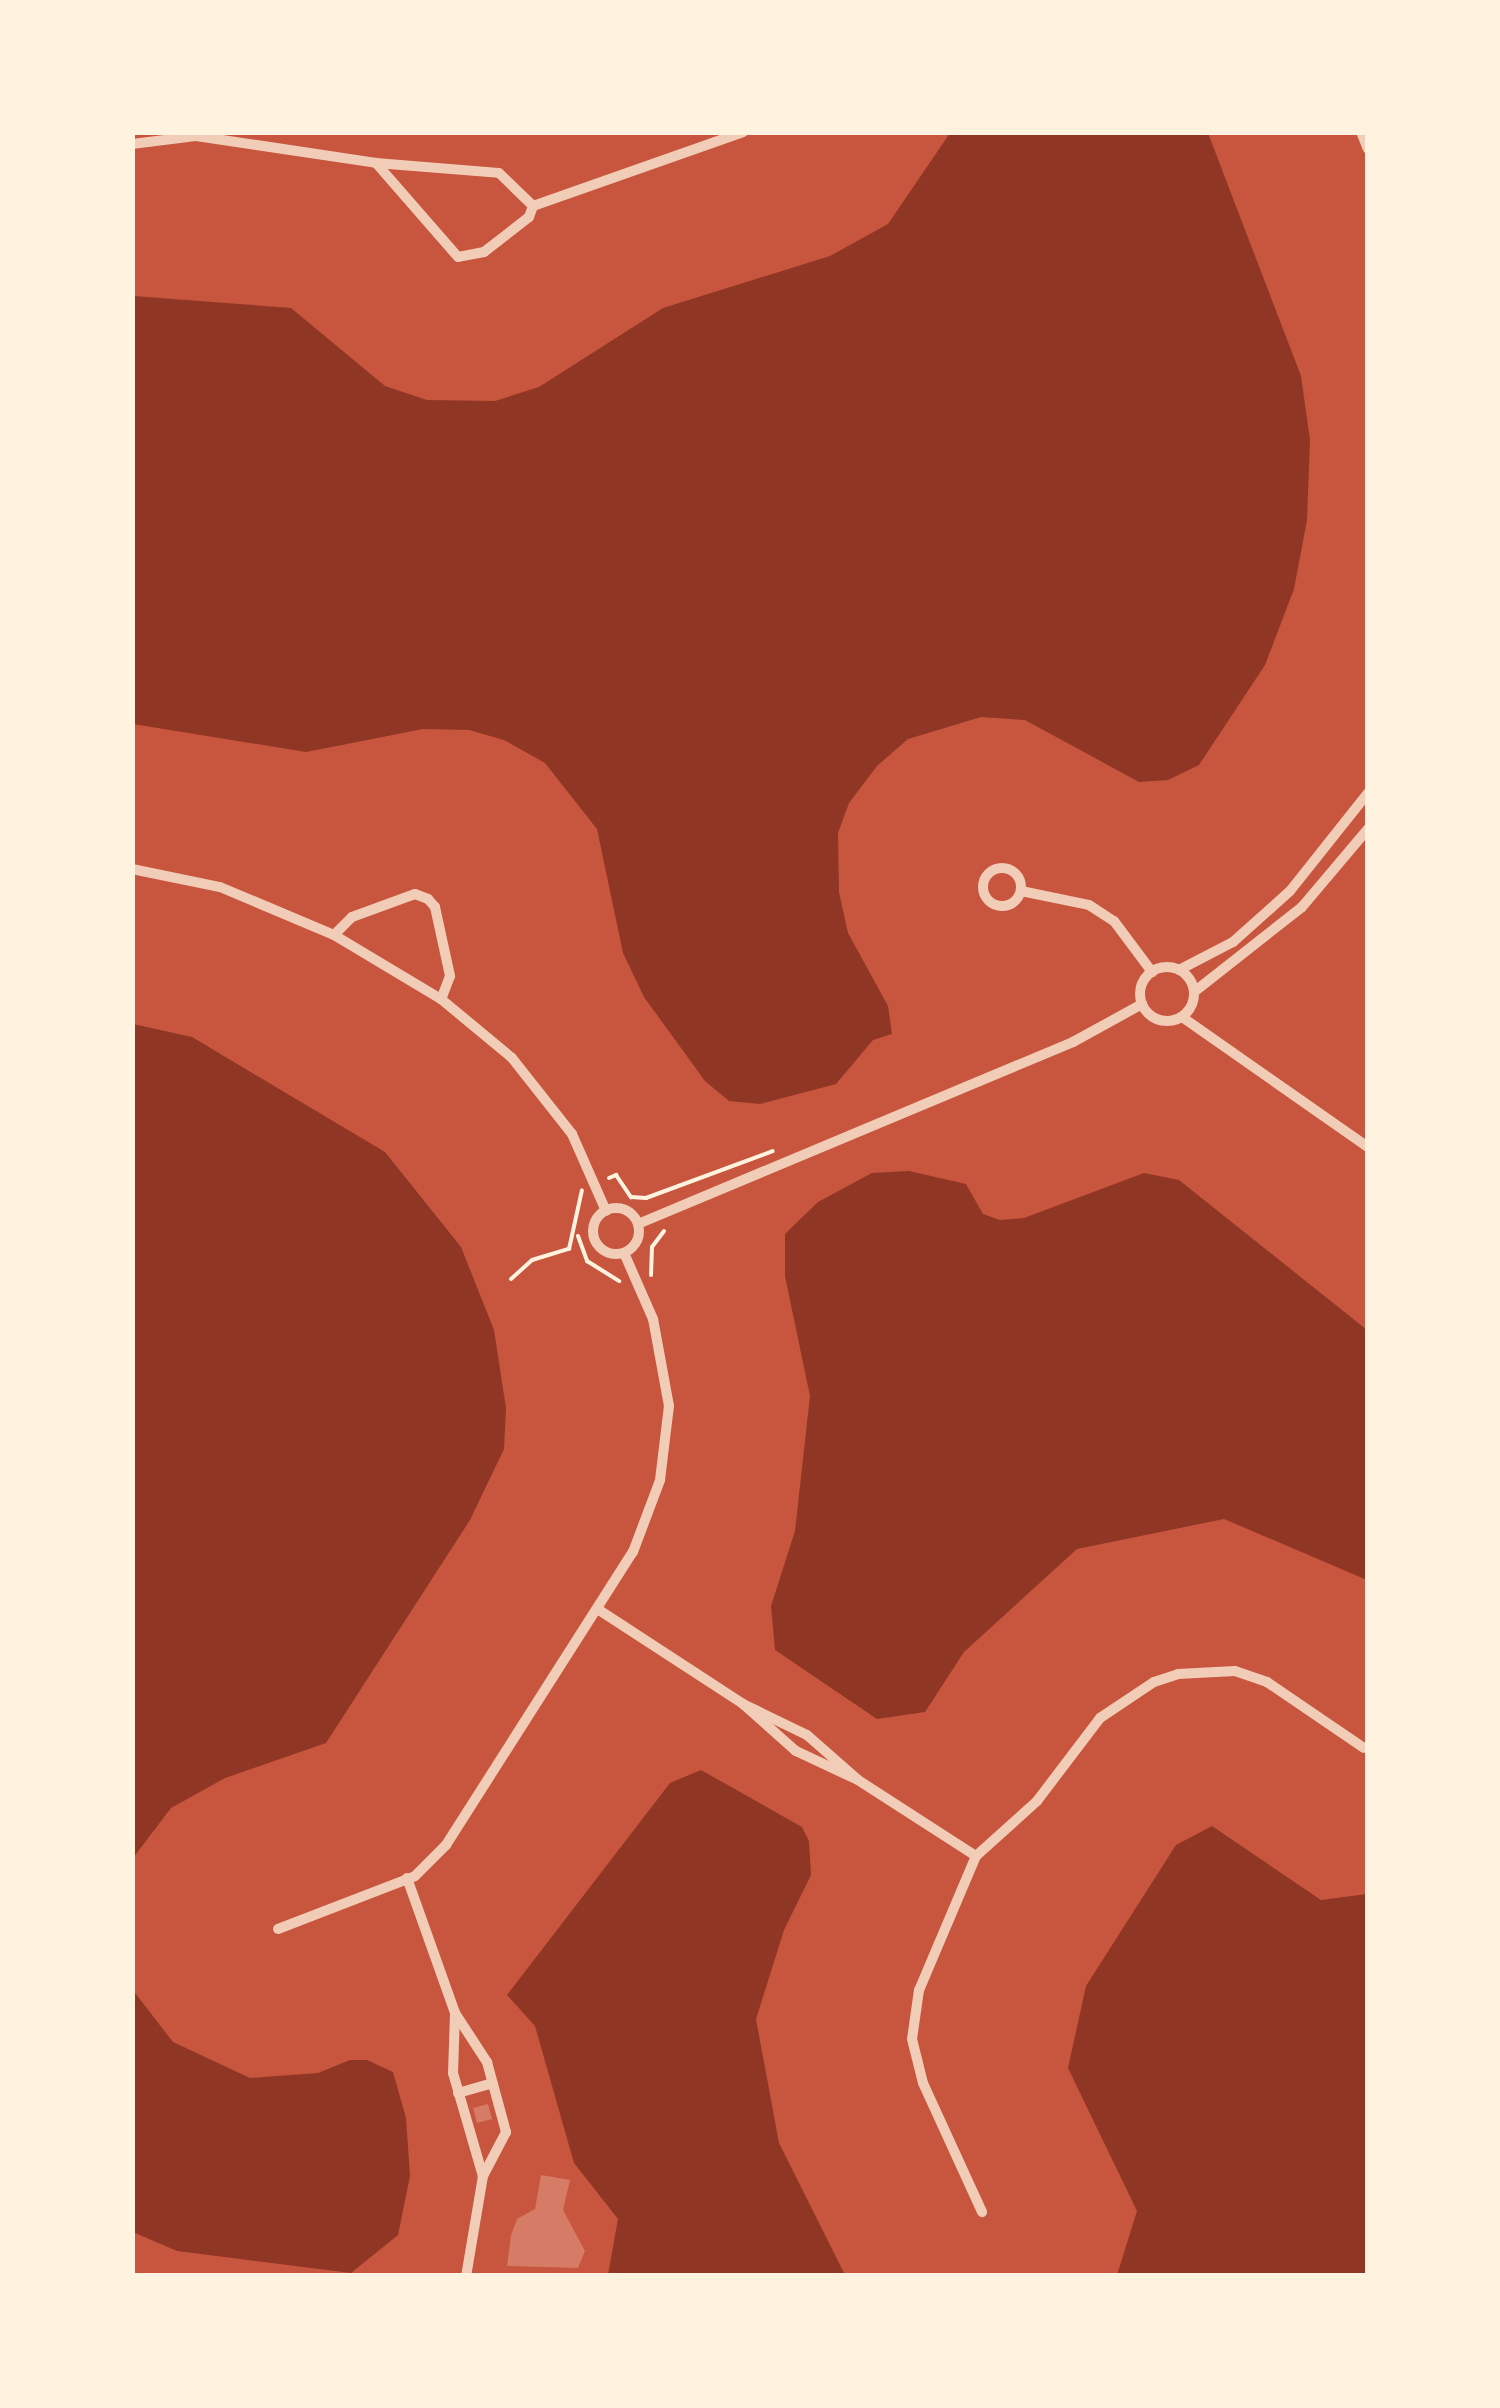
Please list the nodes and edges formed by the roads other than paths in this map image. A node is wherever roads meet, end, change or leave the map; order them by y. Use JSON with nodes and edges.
{"nodes":[{"id":1,"x":744,"y":132,"type":"edge"},
{"id":2,"x":1361,"y":132,"type":"edge"},
{"id":3,"x":132,"y":144,"type":"edge"},
{"id":4,"x":1368,"y":149,"type":"edge"},
{"id":5,"x":376,"y":163,"type":"junction"},
{"id":6,"x":533,"y":206,"type":"junction"},
{"id":7,"x":1368,"y":793,"type":"edge"},
{"id":8,"x":1368,"y":829,"type":"edge"},
{"id":9,"x":132,"y":869,"type":"edge"},
{"id":10,"x":1021,"y":892,"type":"dead end"},
{"id":11,"x":334,"y":934,"type":"junction"},
{"id":12,"x":1178,"y":970,"type":"junction"},
{"id":13,"x":1152,"y":972,"type":"junction"},
{"id":14,"x":1194,"y":992,"type":"junction"},
{"id":15,"x":441,"y":998,"type":"junction"},
{"id":16,"x":1142,"y":1004,"type":"junction"},
{"id":17,"x":1182,"y":1017,"type":"junction"},
{"id":18,"x":1368,"y":1148,"type":"edge"},
{"id":19,"x":606,"y":1211,"type":"junction"},
{"id":20,"x":638,"y":1224,"type":"junction"},
{"id":21,"x":624,"y":1253,"type":"junction"},
{"id":22,"x":599,"y":1610,"type":"junction"},
{"id":23,"x":742,"y":1704,"type":"junction"},
{"id":24,"x":1364,"y":1748,"type":"dead end"},
{"id":25,"x":858,"y":1780,"type":"junction"},
{"id":26,"x":976,"y":1856,"type":"junction"},
{"id":27,"x":407,"y":1878,"type":"junction"},
{"id":28,"x":278,"y":1929,"type":"dead end"},
{"id":29,"x":456,"y":2013,"type":"junction"},
{"id":30,"x":493,"y":2083,"type":"junction"},
{"id":31,"x":458,"y":2094,"type":"junction"},
{"id":32,"x":483,"y":2176,"type":"junction"},
{"id":33,"x":982,"y":2212,"type":"dead end"},
{"id":34,"x":466,"y":2276,"type":"edge"}],
"edges":[{"from":1,"to":6,"type":"street"},
{"from":2,"to":4,"type":"street"},
{"from":3,"to":5,"type":"street"},
{"from":5,"to":6,"type":"street"},
{"from":5,"to":6,"type":"street"},
{"from":7,"to":12,"type":"street"},
{"from":8,"to":14,"type":"street"},
{"from":9,"to":11,"type":"street"},
{"from":10,"to":13,"type":"street"},
{"from":11,"to":15,"type":"street"},
{"from":11,"to":15,"type":"street"},
{"from":12,"to":13,"type":"street"},
{"from":12,"to":14,"type":"street"},
{"from":13,"to":16,"type":"street"},
{"from":14,"to":17,"type":"street"},
{"from":15,"to":19,"type":"street"},
{"from":16,"to":17,"type":"street"},
{"from":16,"to":20,"type":"street"},
{"from":17,"to":18,"type":"street"},
{"from":19,"to":20,"type":"street"},
{"from":19,"to":21,"type":"street"},
{"from":20,"to":21,"type":"street"},
{"from":21,"to":22,"type":"street"},
{"from":22,"to":23,"type":"street"},
{"from":22,"to":27,"type":"street"},
{"from":23,"to":25,"type":"street"},
{"from":23,"to":25,"type":"street"},
{"from":24,"to":26,"type":"street"},
{"from":25,"to":26,"type":"street"},
{"from":26,"to":33,"type":"street"},
{"from":27,"to":28,"type":"street"},
{"from":27,"to":29,"type":"street"},
{"from":29,"to":30,"type":"street"},
{"from":29,"to":31,"type":"street"},
{"from":30,"to":31,"type":"street"},
{"from":30,"to":32,"type":"street"},
{"from":31,"to":32,"type":"street"},
{"from":32,"to":34,"type":"street"}]}
